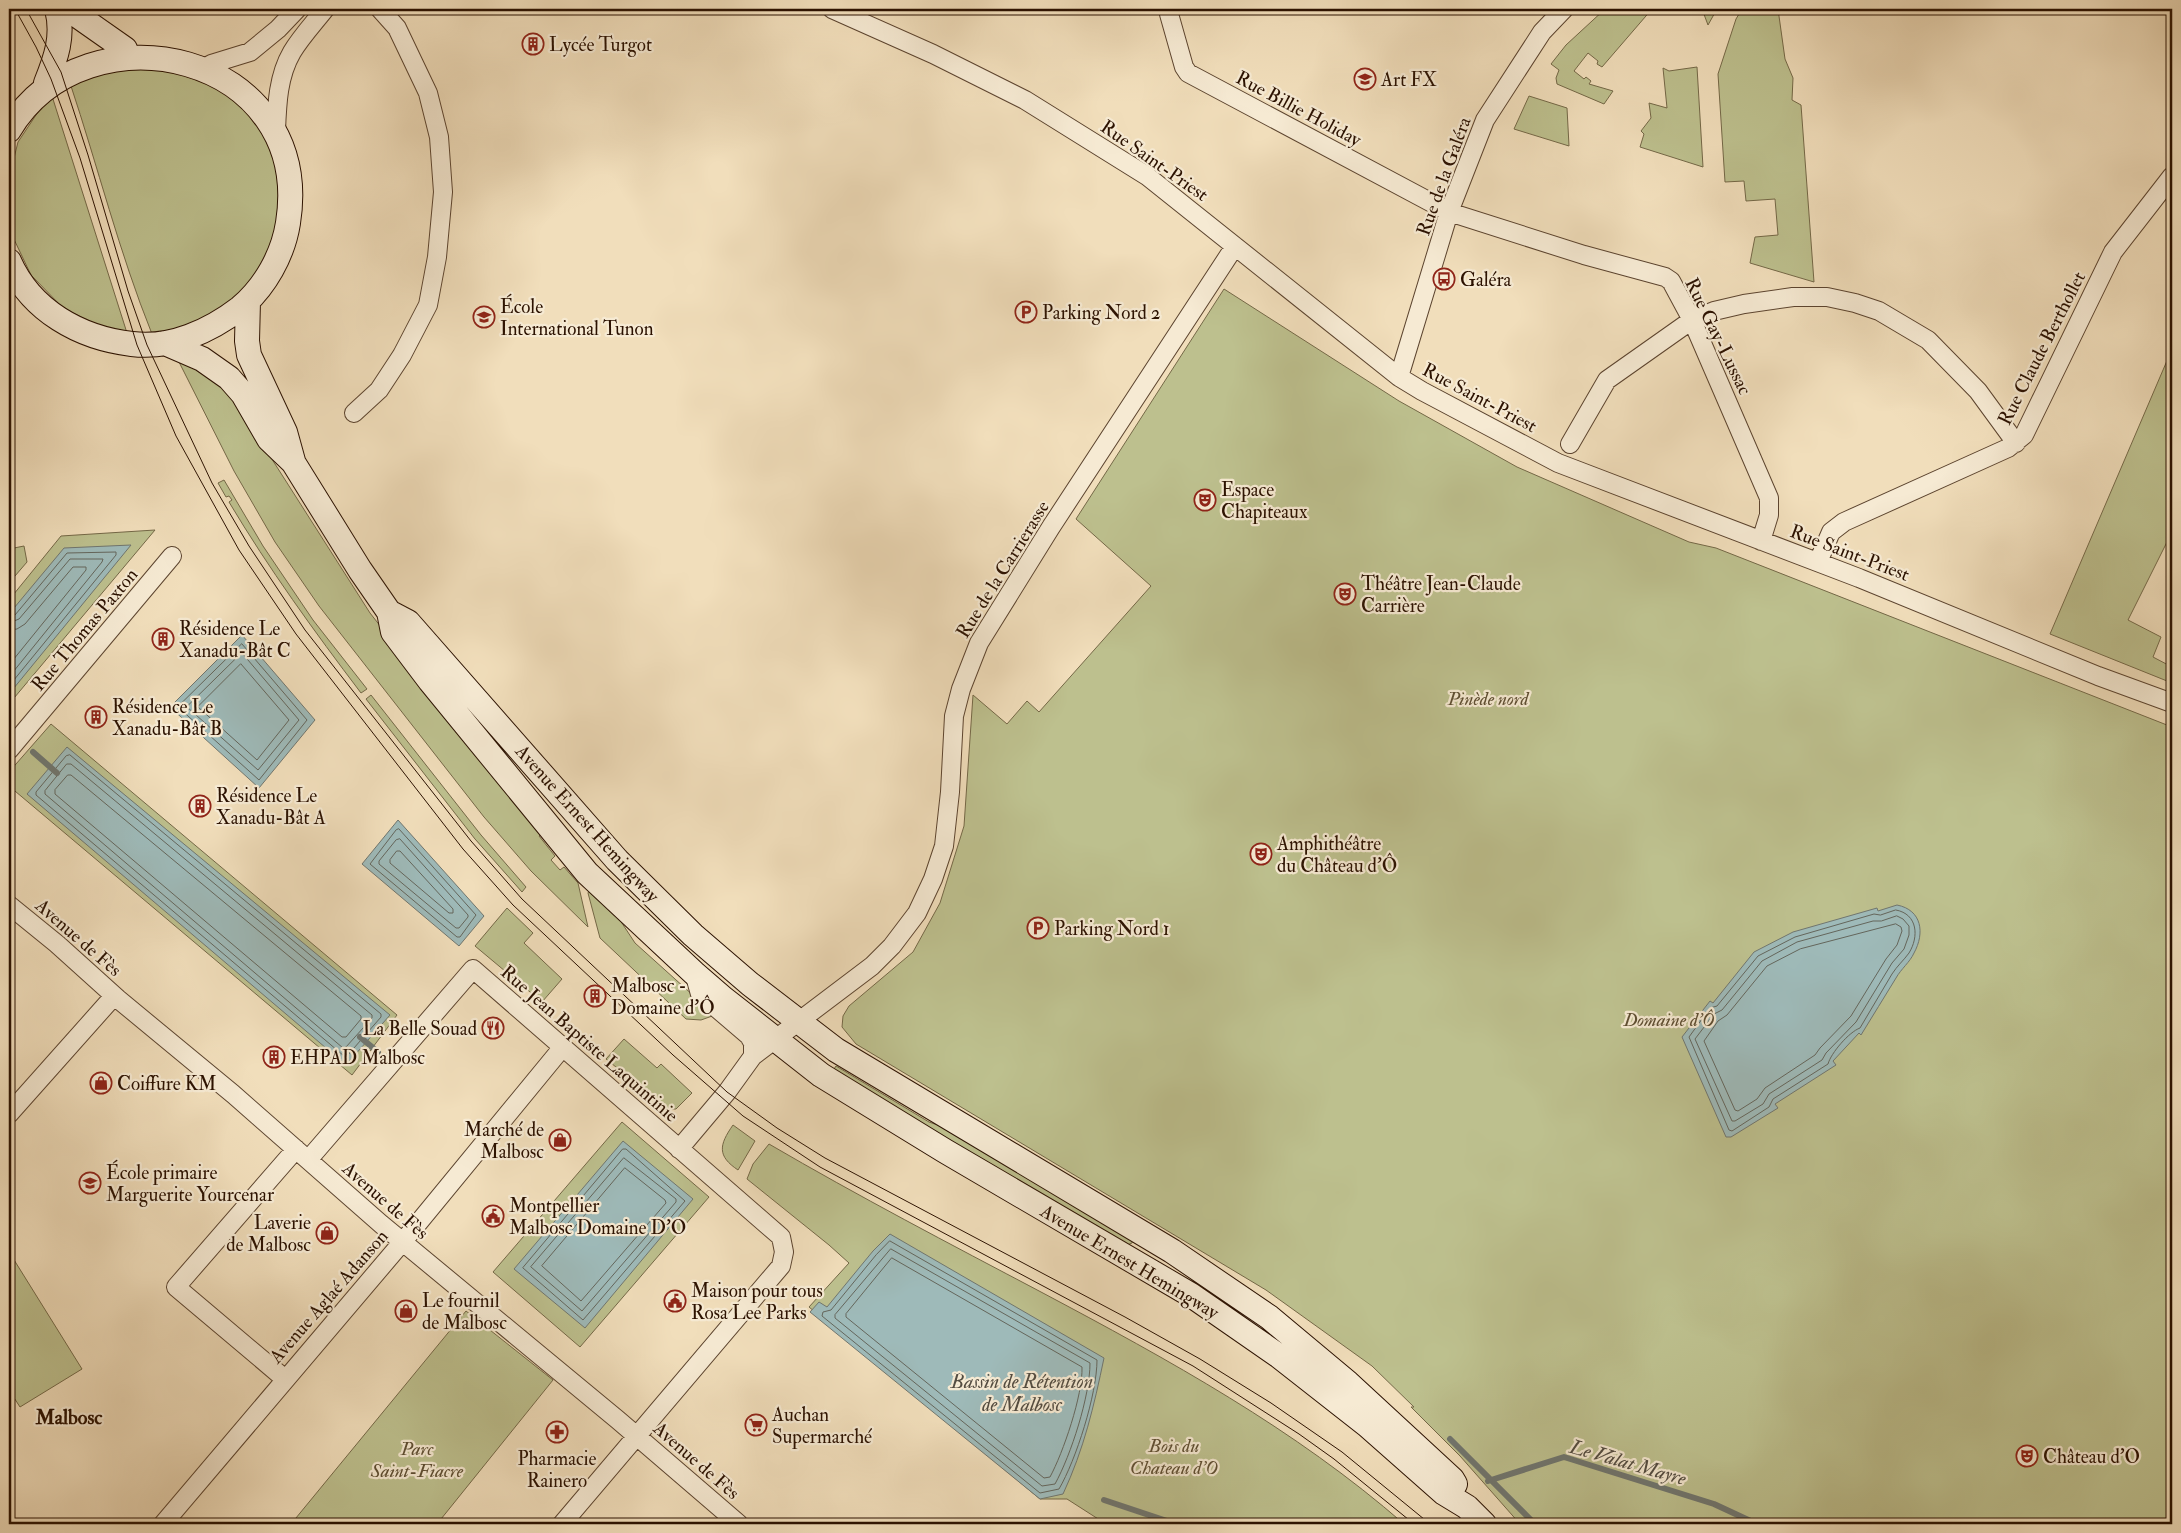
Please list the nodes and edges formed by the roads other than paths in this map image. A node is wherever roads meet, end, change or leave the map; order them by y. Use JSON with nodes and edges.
{"nodes":[{"id":1,"x":57,"y":9,"type":"edge"},
{"id":2,"x":68,"y":9,"type":"edge"},
{"id":3,"x":297,"y":9,"type":"edge"},
{"id":4,"x":326,"y":9,"type":"edge"},
{"id":5,"x":380,"y":9,"type":"edge"},
{"id":6,"x":832,"y":9,"type":"edge"},
{"id":7,"x":1169,"y":9,"type":"edge"},
{"id":8,"x":1564,"y":9,"type":"edge"},
{"id":9,"x":125,"y":49,"type":"junction"},
{"id":10,"x":211,"y":64,"type":"junction"},
{"id":11,"x":46,"y":83,"type":"junction"},
{"id":12,"x":9,"y":130,"type":"edge"},
{"id":13,"x":276,"y":131,"type":"junction"},
{"id":14,"x":2172,"y":176,"type":"edge"},
{"id":15,"x":1449,"y":212,"type":"junction"},
{"id":16,"x":1235,"y":246,"type":"junction"},
{"id":17,"x":10,"y":267,"type":"edge"},
{"id":18,"x":248,"y":301,"type":"junction"},
{"id":19,"x":1692,"y":320,"type":"junction"},
{"id":20,"x":165,"y":343,"type":"junction"},
{"id":21,"x":1399,"y":376,"type":"junction"},
{"id":22,"x":354,"y":413,"type":"dead end"},
{"id":23,"x":2016,"y":443,"type":"junction"},
{"id":24,"x":1570,"y":444,"type":"dead end"},
{"id":25,"x":293,"y":462,"type":"junction"},
{"id":26,"x":1761,"y":541,"type":"junction"},
{"id":27,"x":172,"y":556,"type":"dead end"},
{"id":28,"x":1818,"y":562,"type":"junction"},
{"id":29,"x":389,"y":612,"type":"junction"},
{"id":30,"x":2172,"y":704,"type":"edge"},
{"id":31,"x":9,"y":750,"type":"edge"},
{"id":32,"x":9,"y":905,"type":"edge"},
{"id":33,"x":694,"y":973,"type":"junction"},
{"id":34,"x":114,"y":996,"type":"junction"},
{"id":35,"x":799,"y":1022,"type":"junction"},
{"id":36,"x":775,"y":1040,"type":"junction"},
{"id":37,"x":562,"y":1048,"type":"junction"},
{"id":38,"x":753,"y":1056,"type":"junction"},
{"id":39,"x":9,"y":1114,"type":"edge"},
{"id":40,"x":679,"y":1149,"type":"junction"},
{"id":41,"x":302,"y":1154,"type":"junction"},
{"id":42,"x":402,"y":1242,"type":"junction"},
{"id":43,"x":284,"y":1379,"type":"junction"},
{"id":44,"x":637,"y":1436,"type":"junction"},
{"id":45,"x":1467,"y":1507,"type":"junction"},
{"id":46,"x":163,"y":1524,"type":"edge"},
{"id":47,"x":562,"y":1524,"type":"edge"},
{"id":48,"x":739,"y":1524,"type":"edge"},
{"id":49,"x":1484,"y":1524,"type":"edge"}],
"edges":[{"from":1,"to":11,"type":"main road"},
{"from":2,"to":9,"type":"main road"},
{"from":3,"to":10,"type":"street"},
{"from":4,"to":13,"type":"street"},
{"from":5,"to":22,"type":"street"},
{"from":6,"to":16,"type":"street","name":"Rue Saint-Priest"},
{"from":7,"to":15,"type":"street","name":"Rue Billie Holiday"},
{"from":8,"to":15,"type":"street","name":"Rue de la Galéra"},
{"from":9,"to":10,"type":"main road"},
{"from":9,"to":11,"type":"main road"},
{"from":10,"to":13,"type":"main road"},
{"from":11,"to":12,"type":"main road"},
{"from":13,"to":18,"type":"main road"},
{"from":14,"to":23,"type":"street","name":"Rue Claude Berthollet"},
{"from":15,"to":19,"type":"street","name":"Rue Gay-Lussac"},
{"from":15,"to":21,"type":"street","name":"Rue de la Galéra"},
{"from":16,"to":21,"type":"street","name":"Rue Saint-Priest"},
{"from":16,"to":35,"type":"street","name":"Rue de la Carrierasse"},
{"from":17,"to":20,"type":"main road"},
{"from":18,"to":20,"type":"main road"},
{"from":18,"to":25,"type":"main road","name":"Avenue Ernest Hemingway"},
{"from":19,"to":23,"type":"street"},
{"from":19,"to":24,"type":"street"},
{"from":19,"to":26,"type":"street","name":"Rue Gay-Lussac"},
{"from":20,"to":25,"type":"main road","name":"Avenue Ernest Hemingway"},
{"from":21,"to":26,"type":"street","name":"Rue Saint-Priest"},
{"from":23,"to":28,"type":"street","name":"Rue Claude Berthollet"},
{"from":25,"to":29,"type":"main road","name":"Avenue Ernest Hemingway"},
{"from":26,"to":28,"type":"street","name":"Rue Saint-Priest"},
{"from":27,"to":31,"type":"street","name":"Rue Thomas Paxton"},
{"from":28,"to":30,"type":"street","name":"Rue Saint-Priest"},
{"from":29,"to":33,"type":"main road","name":"Avenue Ernest Hemingway"},
{"from":29,"to":35,"type":"main road","name":"Avenue Ernest Hemingway"},
{"from":32,"to":34,"type":"street","name":"Avenue de Fès"},
{"from":33,"to":36,"type":"main road","name":"Avenue Ernest Hemingway"},
{"from":33,"to":38,"type":"street","name":"Avenue Ernest Hemingway"},
{"from":34,"to":39,"type":"street"},
{"from":34,"to":41,"type":"street","name":"Avenue de Fès"},
{"from":35,"to":36,"type":"street"},
{"from":35,"to":45,"type":"main road","name":"Avenue Ernest Hemingway"},
{"from":36,"to":38,"type":"street"},
{"from":36,"to":45,"type":"main road","name":"Avenue Ernest Hemingway"},
{"from":37,"to":40,"type":"street","name":"Rue Jean Baptiste Laquintinie"},
{"from":37,"to":41,"type":"street","name":"Rue Jean Baptiste Laquintinie"},
{"from":37,"to":42,"type":"street","name":"Avenue Aglaé Adanson"},
{"from":38,"to":40,"type":"street"},
{"from":40,"to":44,"type":"street","name":"Rue Jean Baptiste Laquintinie"},
{"from":41,"to":42,"type":"street","name":"Avenue de Fès"},
{"from":41,"to":43,"type":"street"},
{"from":42,"to":43,"type":"street","name":"Avenue Aglaé Adanson"},
{"from":42,"to":44,"type":"street","name":"Avenue de Fès"},
{"from":43,"to":46,"type":"street","name":"Avenue Aglaé Adanson"},
{"from":44,"to":47,"type":"street","name":"Rue Jean Baptiste Laquintinie"},
{"from":44,"to":48,"type":"street","name":"Avenue de Fès"},
{"from":45,"to":49,"type":"main road","name":"Avenue Ernest Hemingway"}]}
